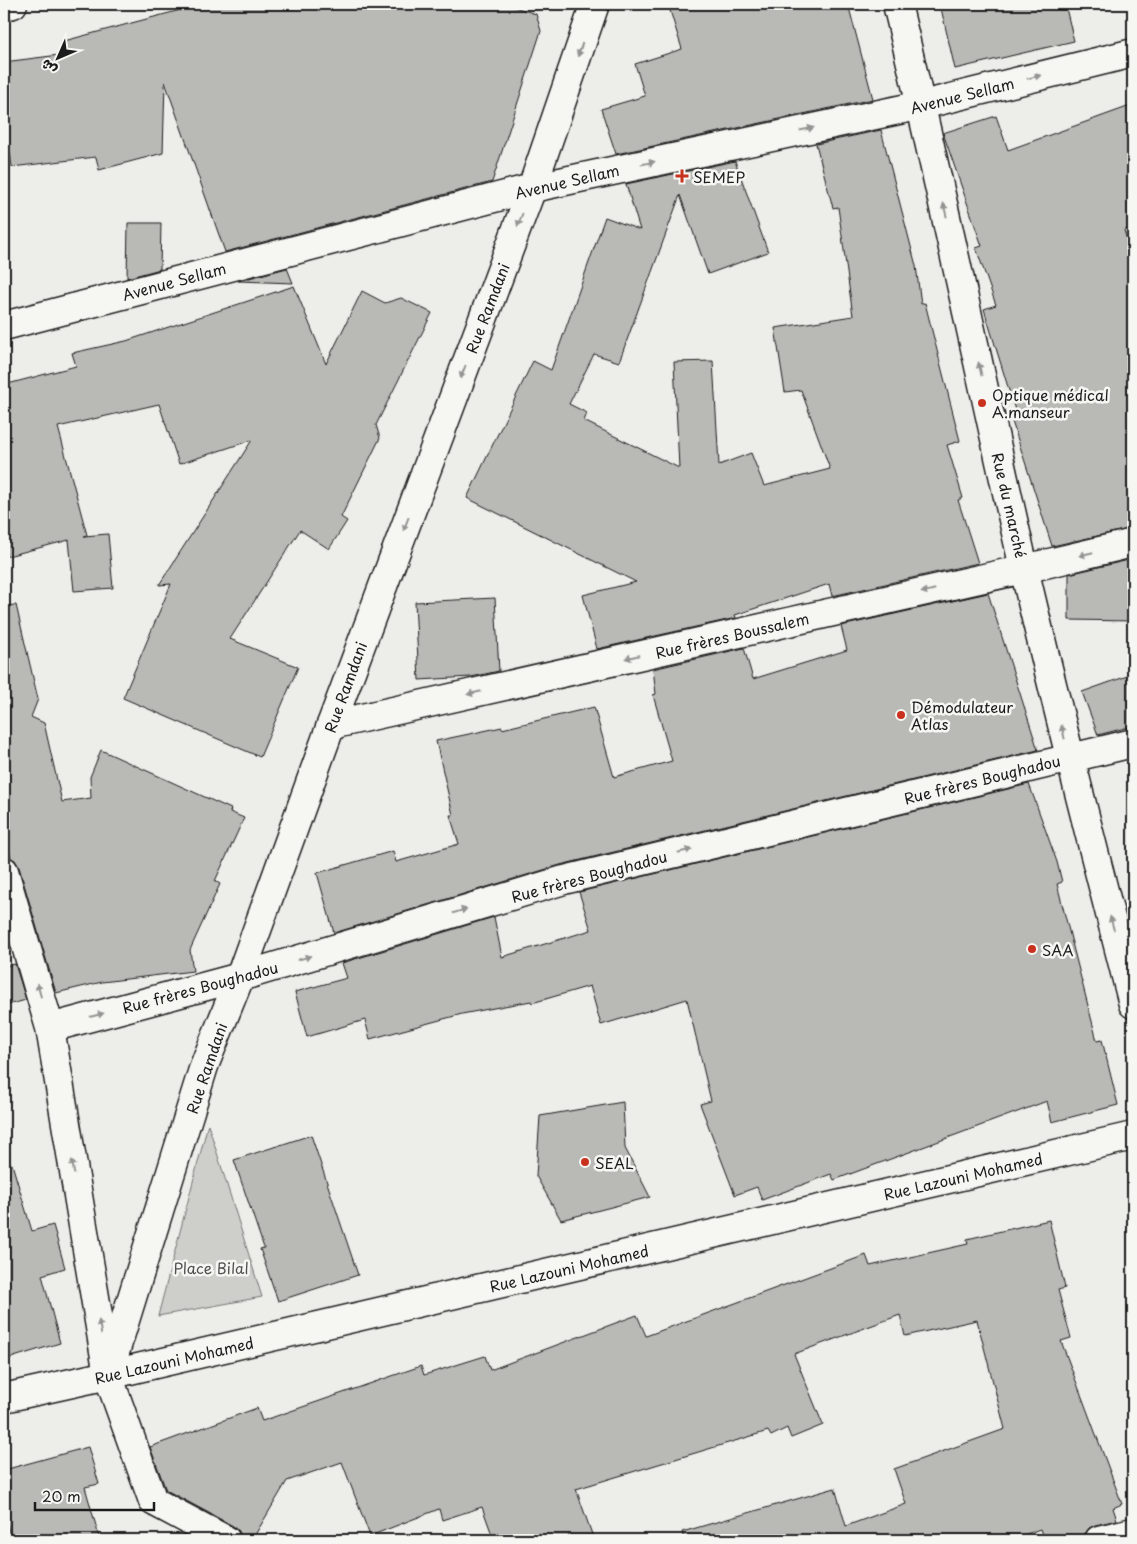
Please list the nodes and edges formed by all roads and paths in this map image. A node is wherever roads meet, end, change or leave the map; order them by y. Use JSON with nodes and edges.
{"nodes":[{"id":1,"x":13,"y":4,"type":"edge"},
{"id":2,"x":595,"y":4,"type":"edge"},
{"id":3,"x":897,"y":4,"type":"edge"},
{"id":4,"x":4,"y":6,"type":"edge"},
{"id":5,"x":1133,"y":52,"type":"edge"},
{"id":6,"x":922,"y":105,"type":"junction"},
{"id":7,"x":532,"y":188,"type":"junction"},
{"id":8,"x":4,"y":326,"type":"edge"},
{"id":9,"x":1133,"y":542,"type":"edge"},
{"id":10,"x":1024,"y":569,"type":"junction"},
{"id":11,"x":330,"y":725,"type":"junction"},
{"id":12,"x":1133,"y":744,"type":"edge"},
{"id":13,"x":1070,"y":758,"type":"junction"},
{"id":14,"x":4,"y":871,"type":"edge"},
{"id":15,"x":240,"y":977,"type":"junction"},
{"id":16,"x":1133,"y":1004,"type":"edge"},
{"id":17,"x":50,"y":1028,"type":"junction"},
{"id":18,"x":1133,"y":1136,"type":"edge"},
{"id":19,"x":108,"y":1375,"type":"junction"},
{"id":20,"x":4,"y":1398,"type":"edge"},
{"id":21,"x":1133,"y":1532,"type":"edge"},
{"id":22,"x":226,"y":1540,"type":"edge"},
{"id":23,"x":1099,"y":1540,"type":"edge"}],
"edges":[{"from":1,"to":4,"type":"street"},
{"from":2,"to":7,"type":"street","name":"Rue Ramdani","one_way":true},
{"from":3,"to":6,"type":"street","name":"Rue du marché"},
{"from":6,"to":5,"type":"street","name":"Avenue Sellam","one_way":true},
{"from":7,"to":6,"type":"street","name":"Avenue Sellam","one_way":true},
{"from":10,"to":6,"type":"street","name":"Rue du marché","one_way":true},
{"from":7,"to":8,"type":"street","name":"Avenue Sellam"},
{"from":7,"to":11,"type":"street","name":"Rue Ramdani","one_way":true},
{"from":9,"to":10,"type":"street","name":"Rue frères Boussalem","one_way":true},
{"from":10,"to":11,"type":"street","name":"Rue frères Boussalem","one_way":true},
{"from":13,"to":10,"type":"street","name":"Rue du marché","one_way":true},
{"from":11,"to":15,"type":"street","name":"Rue Ramdani"},
{"from":12,"to":13,"type":"street","name":"Rue frères Boughadou"},
{"from":15,"to":13,"type":"street","name":"Rue frères Boughadou","one_way":true},
{"from":16,"to":13,"type":"street","name":"Rue du marché","one_way":true},
{"from":17,"to":14,"type":"street","one_way":true},
{"from":17,"to":15,"type":"street","name":"Rue frères Boughadou","one_way":true},
{"from":15,"to":19,"type":"street","name":"Rue Ramdani"},
{"from":19,"to":17,"type":"street","one_way":true},
{"from":18,"to":19,"type":"street","name":"Rue Lazouni Mohamed"},
{"from":19,"to":20,"type":"street","name":"Rue Lazouni Mohamed"},
{"from":19,"to":22,"type":"street"},
{"from":21,"to":23,"type":"street"}]}
